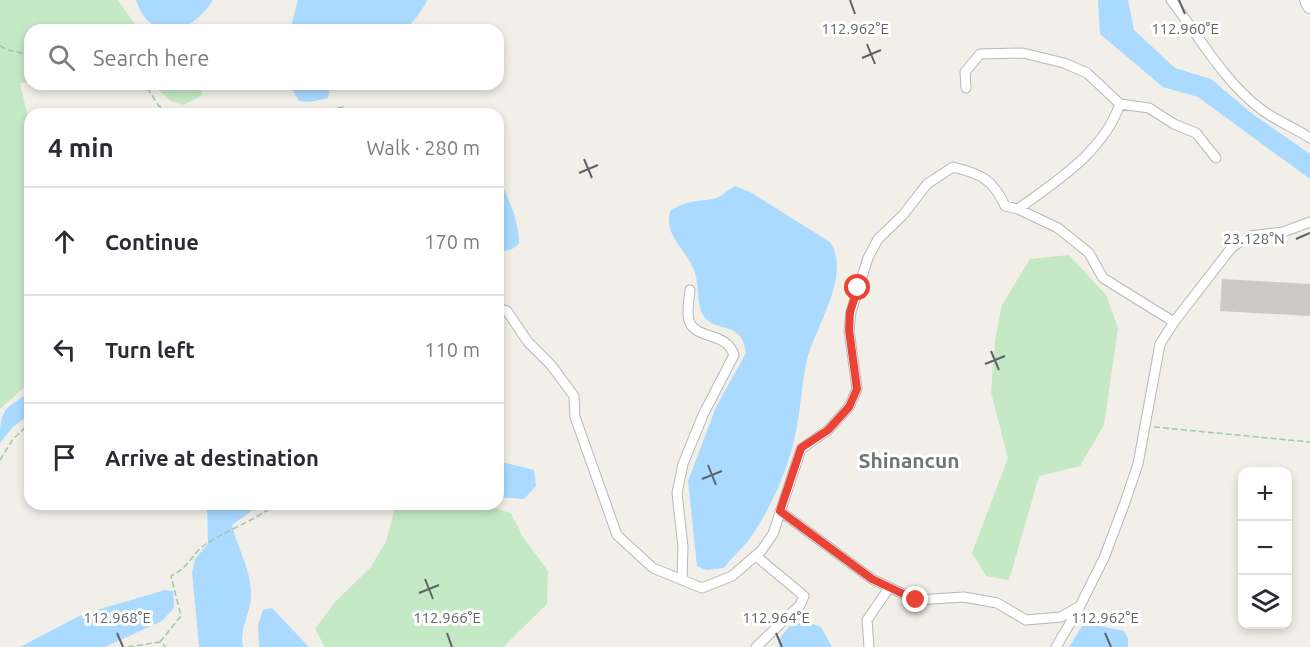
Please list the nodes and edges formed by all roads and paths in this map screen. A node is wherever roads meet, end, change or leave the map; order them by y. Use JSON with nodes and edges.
{"nodes":[{"id":1,"x":1171,"y":0,"type":"edge"},
{"id":2,"x":1307,"y":0,"type":"edge"},
{"id":3,"x":1310,"y":6,"type":"edge"},
{"id":4,"x":0,"y":46,"type":"edge"},
{"id":5,"x":24,"y":53,"type":"edge"},
{"id":6,"x":966,"y":88,"type":"dead end"},
{"id":7,"x":148,"y":90,"type":"edge"},
{"id":8,"x":1120,"y":104,"type":"junction"},
{"id":9,"x":163,"y":108,"type":"edge"},
{"id":10,"x":1310,"y":138,"type":"edge"},
{"id":11,"x":1216,"y":158,"type":"dead end"},
{"id":12,"x":1018,"y":209,"type":"junction"},
{"id":13,"x":1310,"y":222,"type":"edge"},
{"id":14,"x":690,"y":290,"type":"dead end"},
{"id":15,"x":504,"y":310,"type":"edge"},
{"id":16,"x":1174,"y":322,"type":"junction"},
{"id":17,"x":1145,"y":426,"type":"junction"},
{"id":18,"x":24,"y":429,"type":"edge"},
{"id":19,"x":1310,"y":442,"type":"edge"},
{"id":20,"x":0,"y":460,"type":"edge"},
{"id":21,"x":268,"y":510,"type":"edge"},
{"id":22,"x":780,"y":511,"type":"junction"},
{"id":23,"x":756,"y":556,"type":"junction"},
{"id":24,"x":682,"y":579,"type":"junction"},
{"id":25,"x":889,"y":588,"type":"junction"},
{"id":26,"x":1080,"y":606,"type":"junction"},
{"id":27,"x":160,"y":642,"type":"junction"},
{"id":28,"x":128,"y":647,"type":"edge"},
{"id":29,"x":166,"y":647,"type":"edge"},
{"id":30,"x":756,"y":647,"type":"edge"},
{"id":31,"x":869,"y":647,"type":"edge"},
{"id":32,"x":1056,"y":647,"type":"edge"}],
"edges":[{"from":1,"to":10,"type":"street"},
{"from":2,"to":3,"type":"main road"},
{"from":4,"to":5,"type":"path"},
{"from":6,"to":8,"type":"street"},
{"from":7,"to":9,"type":"path"},
{"from":8,"to":11,"type":"street"},
{"from":8,"to":12,"type":"street"},
{"from":12,"to":16,"type":"street"},
{"from":12,"to":22,"type":"street"},
{"from":13,"to":16,"type":"street"},
{"from":14,"to":24,"type":"street"},
{"from":15,"to":24,"type":"street"},
{"from":16,"to":17,"type":"street"},
{"from":17,"to":19,"type":"path"},
{"from":17,"to":26,"type":"street"},
{"from":18,"to":20,"type":"path"},
{"from":21,"to":27,"type":"path"},
{"from":22,"to":23,"type":"street"},
{"from":22,"to":25,"type":"street"},
{"from":23,"to":24,"type":"street"},
{"from":23,"to":30,"type":"street"},
{"from":25,"to":26,"type":"street"},
{"from":25,"to":31,"type":"street"},
{"from":26,"to":32,"type":"street"},
{"from":27,"to":28,"type":"path"},
{"from":27,"to":29,"type":"path"}]}
